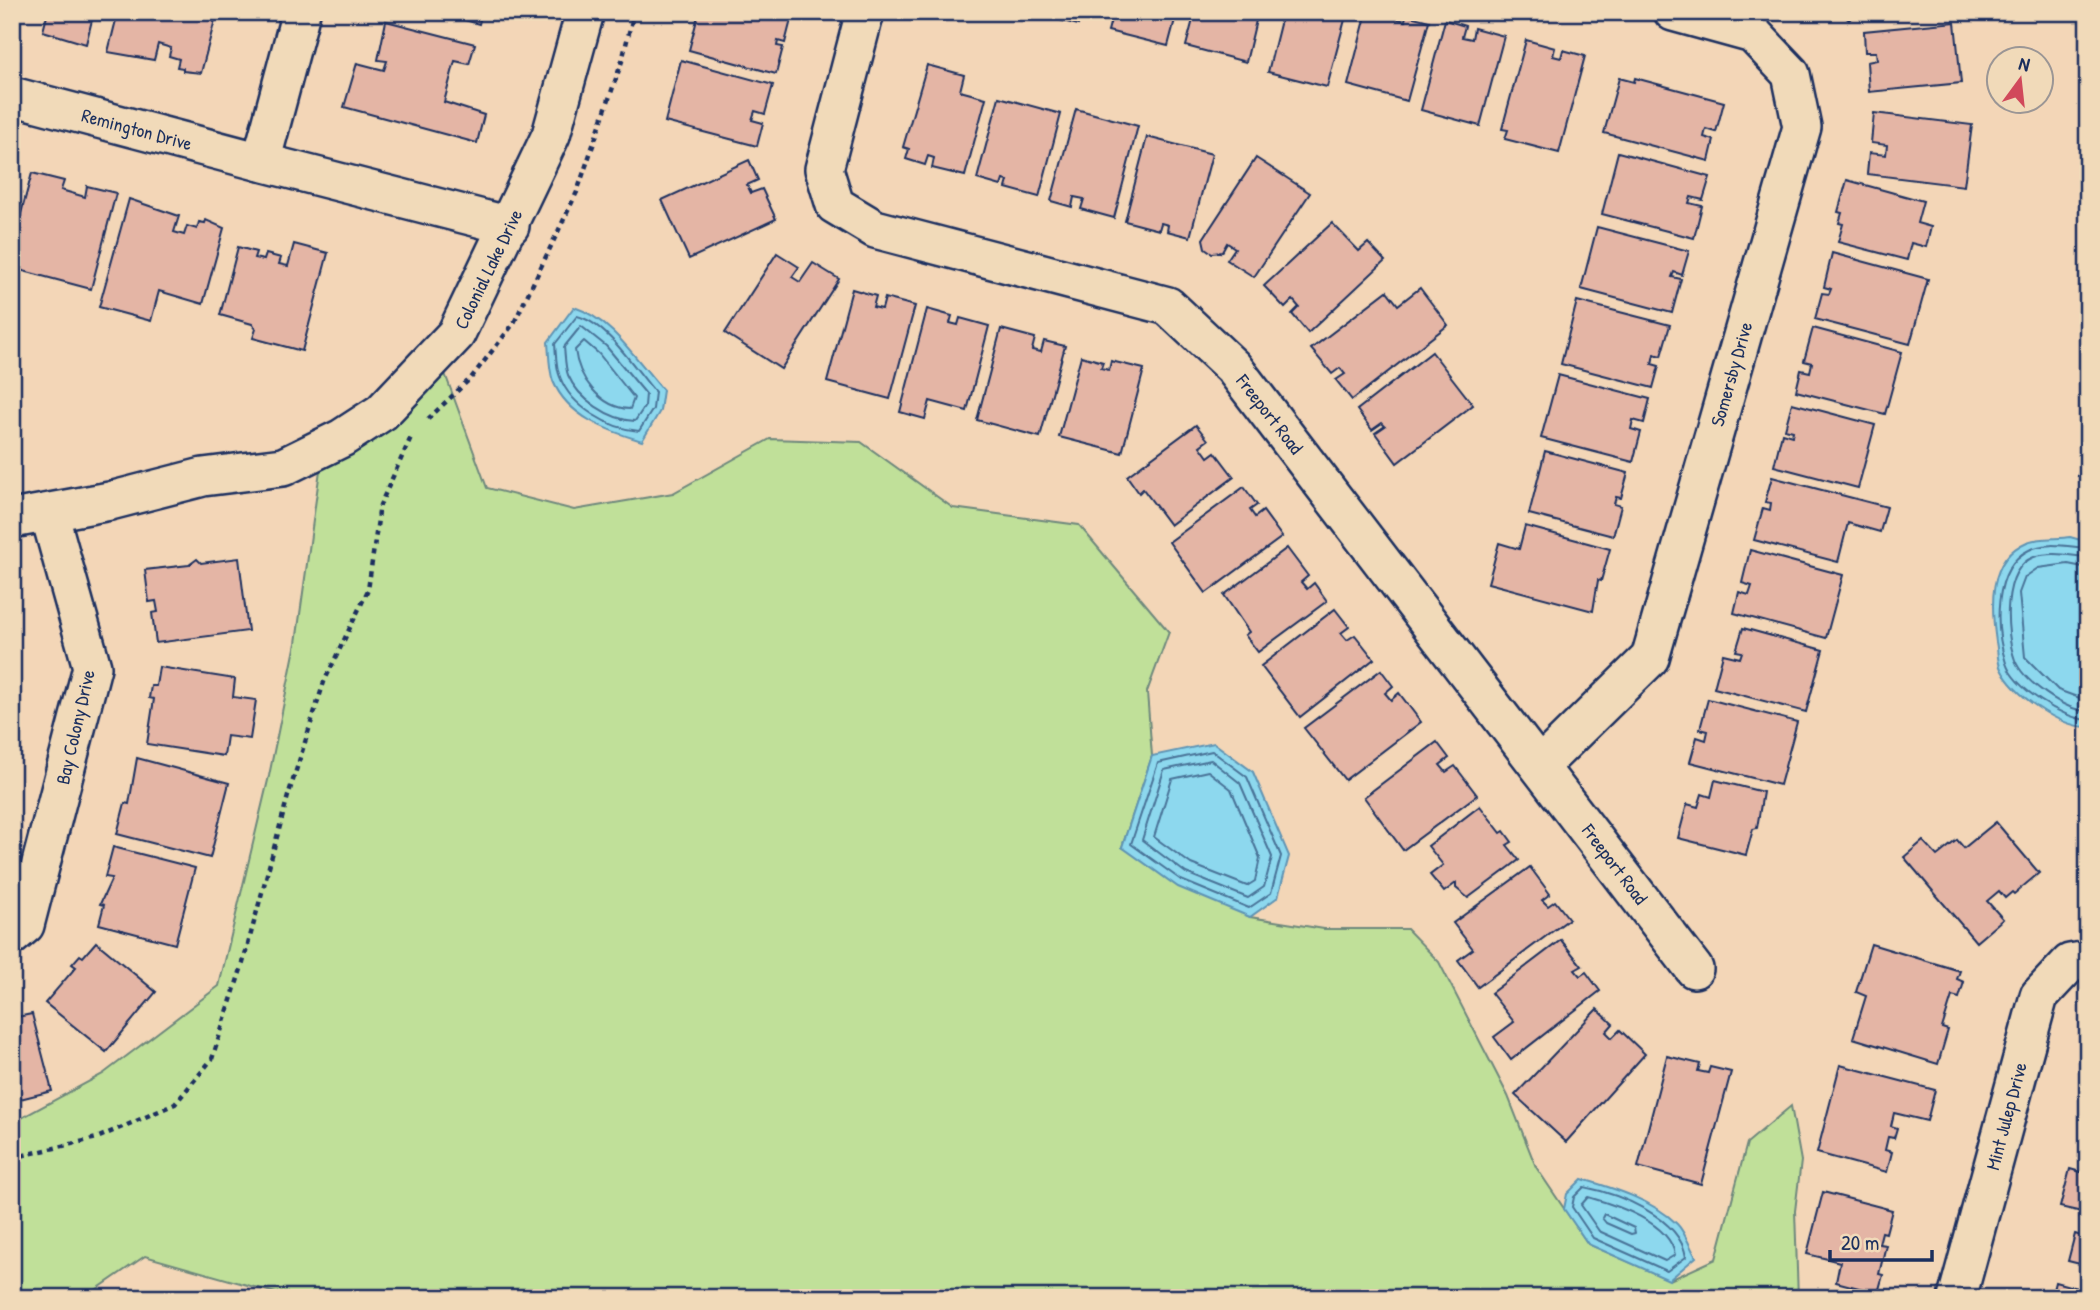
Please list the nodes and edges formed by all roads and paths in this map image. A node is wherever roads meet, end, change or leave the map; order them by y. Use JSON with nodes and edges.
{"nodes":[{"id":1,"x":301,"y":12,"type":"edge"},
{"id":2,"x":585,"y":12,"type":"edge"},
{"id":3,"x":865,"y":12,"type":"edge"},
{"id":4,"x":1673,"y":12,"type":"edge"},
{"id":5,"x":12,"y":96,"type":"edge"},
{"id":6,"x":261,"y":162,"type":"junction"},
{"id":7,"x":510,"y":226,"type":"junction"},
{"id":8,"x":412,"y":434,"type":"dead end"},
{"id":9,"x":49,"y":513,"type":"junction"},
{"id":10,"x":12,"y":519,"type":"edge"},
{"id":11,"x":1540,"y":766,"type":"junction"},
{"id":12,"x":12,"y":936,"type":"edge"},
{"id":13,"x":2088,"y":960,"type":"edge"},
{"id":14,"x":1694,"y":969,"type":"dead end"},
{"id":15,"x":12,"y":1158,"type":"edge"},
{"id":16,"x":1957,"y":1298,"type":"edge"}],
"edges":[{"from":1,"to":6,"type":"street"},
{"from":2,"to":7,"type":"street","name":"Colonial Lake Drive"},
{"from":3,"to":11,"type":"street","name":"Freeport Road"},
{"from":4,"to":11,"type":"street","name":"Somersby Drive"},
{"from":5,"to":6,"type":"street","name":"Remington Drive"},
{"from":6,"to":7,"type":"street","name":"Remington Drive"},
{"from":7,"to":9,"type":"street","name":"Colonial Lake Drive"},
{"from":8,"to":15,"type":"path"},
{"from":9,"to":10,"type":"street","name":"Colonial Lake Drive"},
{"from":9,"to":12,"type":"street","name":"Bay Colony Drive"},
{"from":11,"to":14,"type":"street","name":"Freeport Road"},
{"from":13,"to":16,"type":"street","name":"Mint Julep Drive"}]}
